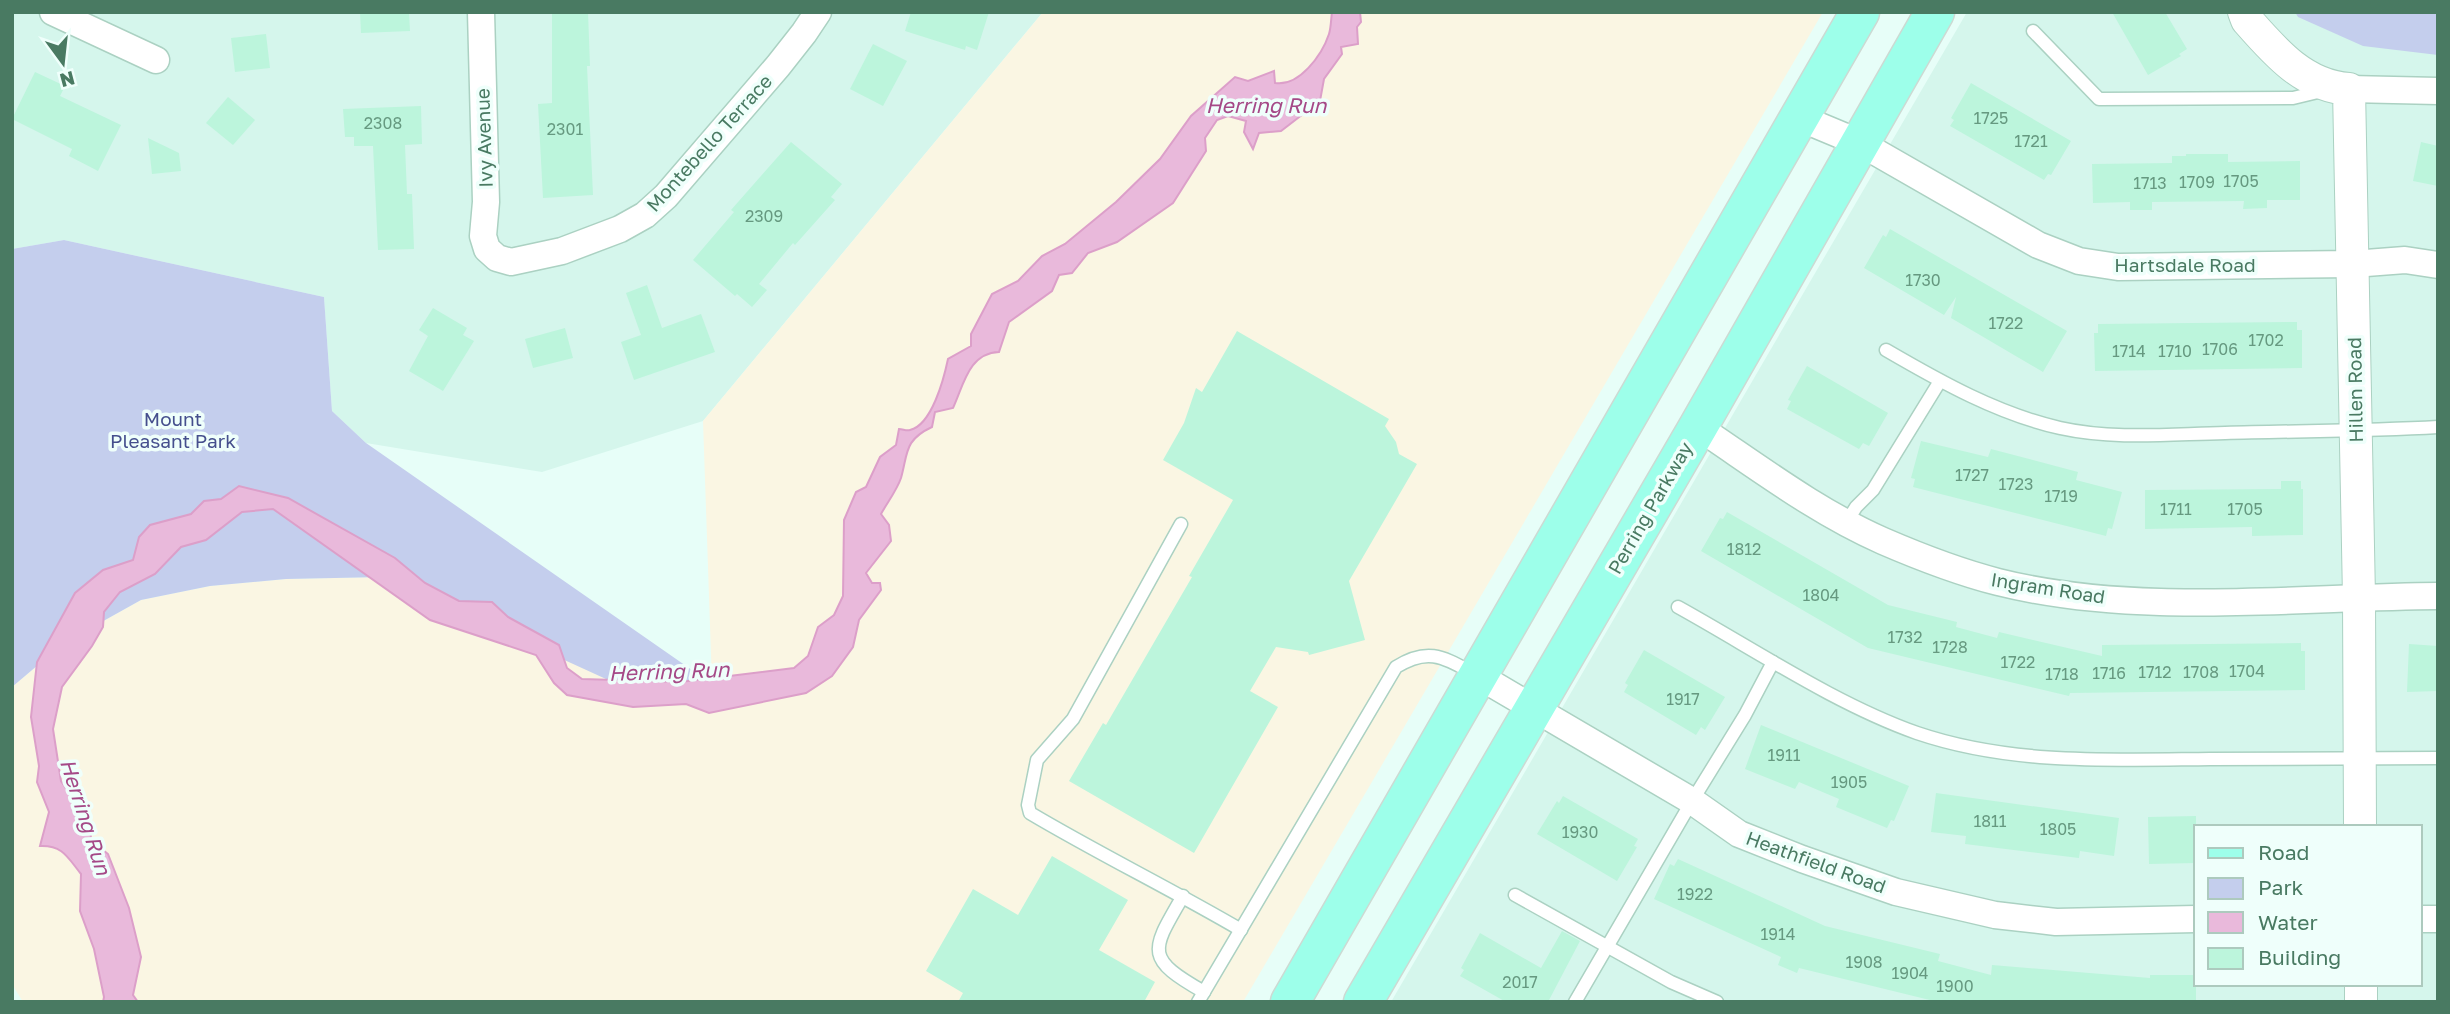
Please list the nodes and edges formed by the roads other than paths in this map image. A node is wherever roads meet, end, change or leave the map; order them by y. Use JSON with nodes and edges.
{"nodes":[{"id":1,"x":53,"y":12,"type":"edge"},
{"id":2,"x":481,"y":12,"type":"edge"},
{"id":3,"x":818,"y":12,"type":"edge"},
{"id":4,"x":1860,"y":12,"type":"edge"},
{"id":5,"x":1935,"y":12,"type":"edge"},
{"id":6,"x":2244,"y":12,"type":"edge"},
{"id":7,"x":2033,"y":32,"type":"dead end"},
{"id":8,"x":156,"y":60,"type":"dead end"},
{"id":9,"x":2341,"y":89,"type":"junction"},
{"id":10,"x":2438,"y":91,"type":"edge"},
{"id":11,"x":1800,"y":118,"type":"junction"},
{"id":12,"x":1860,"y":143,"type":"junction"},
{"id":13,"x":496,"y":258,"type":"joint"},
{"id":14,"x":2353,"y":264,"type":"junction"},
{"id":15,"x":2438,"y":265,"type":"edge"},
{"id":16,"x":1886,"y":350,"type":"dead end"},
{"id":17,"x":1940,"y":381,"type":"junction"},
{"id":18,"x":1698,"y":427,"type":"junction"},
{"id":19,"x":2438,"y":427,"type":"edge"},
{"id":20,"x":2356,"y":432,"type":"junction"},
{"id":21,"x":1846,"y":523,"type":"junction"},
{"id":22,"x":1181,"y":524,"type":"dead end"},
{"id":23,"x":2438,"y":596,"type":"edge"},
{"id":24,"x":2359,"y":597,"type":"junction"},
{"id":25,"x":1678,"y":607,"type":"dead end"},
{"id":26,"x":1773,"y":662,"type":"junction"},
{"id":27,"x":1477,"y":675,"type":"junction"},
{"id":28,"x":1532,"y":708,"type":"junction"},
{"id":29,"x":2359,"y":758,"type":"junction"},
{"id":30,"x":2438,"y":758,"type":"edge"},
{"id":31,"x":1692,"y":801,"type":"junction"},
{"id":32,"x":2360,"y":825,"type":"edge"},
{"id":33,"x":1515,"y":895,"type":"dead end"},
{"id":34,"x":1183,"y":896,"type":"junction"},
{"id":35,"x":2194,"y":919,"type":"edge"},
{"id":36,"x":1241,"y":930,"type":"junction"},
{"id":37,"x":1609,"y":947,"type":"junction"},
{"id":38,"x":1201,"y":997,"type":"edge"},
{"id":39,"x":1374,"y":997,"type":"edge"},
{"id":40,"x":1290,"y":1002,"type":"edge"},
{"id":41,"x":1575,"y":1002,"type":"edge"},
{"id":42,"x":1717,"y":1002,"type":"edge"}],
"edges":[{"from":1,"to":8,"type":"street"},
{"from":2,"to":13,"type":"street","name":"Ivy Avenue"},
{"from":3,"to":13,"type":"street","name":"Montebello Terrace"},
{"from":4,"to":11,"type":"main road"},
{"from":5,"to":12,"type":"main road","name":"Perring Parkway"},
{"from":6,"to":9,"type":"street"},
{"from":7,"to":9,"type":"lane"},
{"from":9,"to":10,"type":"street"},
{"from":9,"to":14,"type":"street","name":"Hillen Road"},
{"from":11,"to":12,"type":"street","name":"Hartsdale Road"},
{"from":11,"to":27,"type":"main road"},
{"from":12,"to":14,"type":"street","name":"Hartsdale Road"},
{"from":12,"to":18,"type":"main road","name":"Perring Parkway"},
{"from":14,"to":15,"type":"street","name":"Hartsdale Road"},
{"from":14,"to":20,"type":"street","name":"Hillen Road"},
{"from":16,"to":17,"type":"lane"},
{"from":17,"to":20,"type":"lane"},
{"from":17,"to":21,"type":"lane"},
{"from":18,"to":21,"type":"street","name":"Ingram Road"},
{"from":18,"to":28,"type":"main road","name":"Perring Parkway"},
{"from":19,"to":20,"type":"lane"},
{"from":20,"to":24,"type":"street","name":"Hillen Road"},
{"from":21,"to":24,"type":"street","name":"Ingram Road"},
{"from":22,"to":34,"type":"lane"},
{"from":23,"to":24,"type":"street","name":"Ingram Road"},
{"from":24,"to":29,"type":"street","name":"Hillen Road"},
{"from":25,"to":26,"type":"lane"},
{"from":26,"to":29,"type":"lane"},
{"from":26,"to":31,"type":"lane"},
{"from":27,"to":28,"type":"street","name":"Heathfield Road"},
{"from":27,"to":36,"type":"lane"},
{"from":27,"to":40,"type":"main road"},
{"from":28,"to":31,"type":"street","name":"Heathfield Road"},
{"from":28,"to":39,"type":"main road","name":"Perring Parkway"},
{"from":29,"to":30,"type":"lane"},
{"from":29,"to":32,"type":"street","name":"Hillen Road"},
{"from":31,"to":35,"type":"street","name":"Heathfield Road"},
{"from":31,"to":37,"type":"lane"},
{"from":33,"to":37,"type":"lane"},
{"from":34,"to":36,"type":"lane"},
{"from":34,"to":38,"type":"lane"},
{"from":36,"to":38,"type":"lane"},
{"from":37,"to":41,"type":"lane"},
{"from":37,"to":42,"type":"lane"}]}
